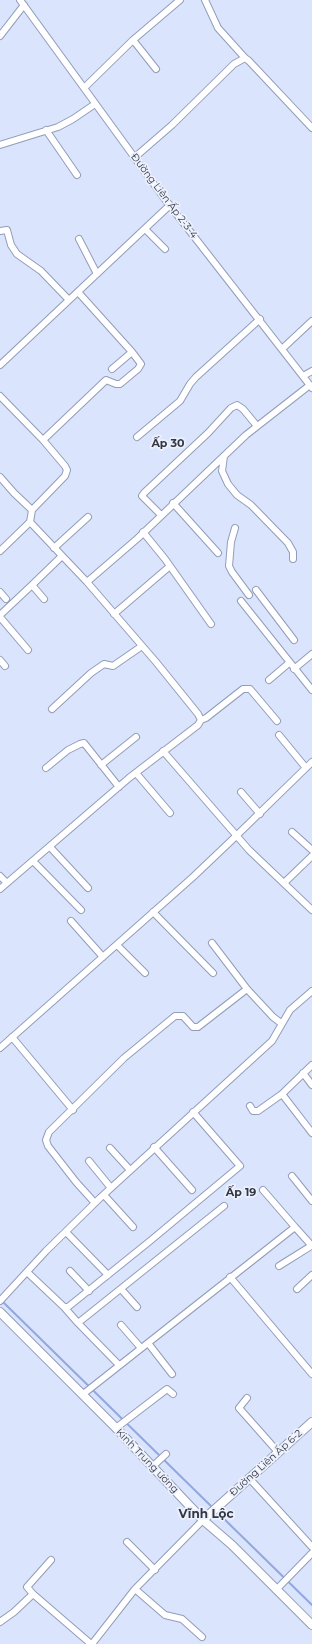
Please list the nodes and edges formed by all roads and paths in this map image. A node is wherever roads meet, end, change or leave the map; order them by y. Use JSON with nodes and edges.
{"nodes":[{"id":1,"x":180,"y":0,"type":"edge"},
{"id":2,"x":205,"y":0,"type":"edge"},
{"id":3,"x":22,"y":2,"type":"edge"},
{"id":4,"x":0,"y":36,"type":"edge"},
{"id":5,"x":134,"y":40,"type":"junction"},
{"id":6,"x":244,"y":58,"type":"junction"},
{"id":7,"x":156,"y":69,"type":"dead end"},
{"id":8,"x":84,"y":88,"type":"junction"},
{"id":9,"x":95,"y":104,"type":"junction"},
{"id":10,"x":312,"y":128,"type":"edge"},
{"id":11,"x":46,"y":130,"type":"junction"},
{"id":12,"x":0,"y":145,"type":"edge"},
{"id":13,"x":134,"y":158,"type":"junction"},
{"id":14,"x":78,"y":175,"type":"dead end"},
{"id":15,"x":170,"y":205,"type":"junction"},
{"id":16,"x":145,"y":229,"type":"junction"},
{"id":17,"x":0,"y":231,"type":"edge"},
{"id":18,"x":79,"y":238,"type":"dead end"},
{"id":19,"x":165,"y":249,"type":"dead end"},
{"id":20,"x":97,"y":274,"type":"junction"},
{"id":21,"x":78,"y":292,"type":"junction"},
{"id":22,"x":69,"y":300,"type":"junction"},
{"id":23,"x":260,"y":319,"type":"junction"},
{"id":24,"x":312,"y":321,"type":"edge"},
{"id":25,"x":282,"y":349,"type":"junction"},
{"id":26,"x":132,"y":352,"type":"junction"},
{"id":27,"x":0,"y":364,"type":"edge"},
{"id":28,"x":112,"y":369,"type":"dead end"},
{"id":29,"x":312,"y":371,"type":"edge"},
{"id":30,"x":303,"y":376,"type":"junction"},
{"id":31,"x":311,"y":386,"type":"edge"},
{"id":32,"x":0,"y":396,"type":"edge"},
{"id":33,"x":257,"y":426,"type":"junction"},
{"id":34,"x":136,"y":437,"type":"dead end"},
{"id":35,"x":42,"y":440,"type":"junction"},
{"id":36,"x":225,"y":455,"type":"junction"},
{"id":37,"x":0,"y":477,"type":"edge"},
{"id":38,"x":173,"y":503,"type":"junction"},
{"id":39,"x":32,"y":510,"type":"junction"},
{"id":40,"x":161,"y":515,"type":"junction"},
{"id":41,"x":88,"y":517,"type":"dead end"},
{"id":42,"x":30,"y":522,"type":"junction"},
{"id":43,"x":234,"y":528,"type":"dead end"},
{"id":44,"x":143,"y":532,"type":"junction"},
{"id":45,"x":54,"y":548,"type":"junction"},
{"id":46,"x":0,"y":551,"type":"edge"},
{"id":47,"x":218,"y":553,"type":"dead end"},
{"id":48,"x":62,"y":556,"type":"junction"},
{"id":49,"x":293,"y":559,"type":"dead end"},
{"id":50,"x":170,"y":566,"type":"junction"},
{"id":51,"x":87,"y":582,"type":"junction"},
{"id":52,"x":32,"y":585,"type":"junction"},
{"id":53,"x":256,"y":590,"type":"dead end"},
{"id":54,"x":0,"y":592,"type":"edge"},
{"id":55,"x":249,"y":595,"type":"dead end"},
{"id":56,"x":6,"y":599,"type":"dead end"},
{"id":57,"x":44,"y":599,"type":"dead end"},
{"id":58,"x":241,"y":601,"type":"dead end"},
{"id":59,"x":114,"y":614,"type":"junction"},
{"id":60,"x":0,"y":616,"type":"edge"},
{"id":61,"x":211,"y":624,"type":"dead end"},
{"id":62,"x":294,"y":640,"type":"dead end"},
{"id":63,"x":142,"y":646,"type":"junction"},
{"id":64,"x":28,"y":650,"type":"dead end"},
{"id":65,"x":312,"y":654,"type":"edge"},
{"id":66,"x":0,"y":660,"type":"edge"},
{"id":67,"x":289,"y":663,"type":"junction"},
{"id":68,"x":5,"y":666,"type":"dead end"},
{"id":69,"x":294,"y":670,"type":"junction"},
{"id":70,"x":269,"y":680,"type":"dead end"},
{"id":71,"x":312,"y":690,"type":"edge"},
{"id":72,"x":52,"y":709,"type":"dead end"},
{"id":73,"x":201,"y":720,"type":"junction"},
{"id":74,"x":276,"y":721,"type":"dead end"},
{"id":75,"x":279,"y":736,"type":"dead end"},
{"id":76,"x":136,"y":738,"type":"dead end"},
{"id":77,"x":163,"y":751,"type":"junction"},
{"id":78,"x":312,"y":762,"type":"edge"},
{"id":79,"x":101,"y":765,"type":"junction"},
{"id":80,"x":46,"y":768,"type":"dead end"},
{"id":81,"x":306,"y":768,"type":"junction"},
{"id":82,"x":136,"y":772,"type":"junction"},
{"id":83,"x":119,"y":787,"type":"junction"},
{"id":84,"x":241,"y":792,"type":"dead end"},
{"id":85,"x":170,"y":813,"type":"dead end"},
{"id":86,"x":260,"y":814,"type":"junction"},
{"id":87,"x":292,"y":832,"type":"dead end"},
{"id":88,"x":237,"y":836,"type":"junction"},
{"id":89,"x":50,"y":847,"type":"junction"},
{"id":90,"x":312,"y":850,"type":"edge"},
{"id":91,"x":312,"y":856,"type":"edge"},
{"id":92,"x":33,"y":861,"type":"junction"},
{"id":93,"x":0,"y":876,"type":"edge"},
{"id":94,"x":7,"y":883,"type":"junction"},
{"id":95,"x":284,"y":883,"type":"junction"},
{"id":96,"x":88,"y":888,"type":"dead end"},
{"id":97,"x":0,"y":890,"type":"edge"},
{"id":98,"x":311,"y":908,"type":"edge"},
{"id":99,"x":81,"y":910,"type":"dead end"},
{"id":100,"x":153,"y":912,"type":"junction"},
{"id":101,"x":71,"y":921,"type":"dead end"},
{"id":102,"x":212,"y":943,"type":"dead end"},
{"id":103,"x":117,"y":944,"type":"junction"},
{"id":104,"x":103,"y":957,"type":"junction"},
{"id":105,"x":213,"y":973,"type":"dead end"},
{"id":106,"x":145,"y":974,"type":"dead end"},
{"id":107,"x":247,"y":989,"type":"junction"},
{"id":108,"x":312,"y":992,"type":"edge"},
{"id":109,"x":281,"y":1023,"type":"junction"},
{"id":110,"x":12,"y":1037,"type":"junction"},
{"id":111,"x":0,"y":1048,"type":"edge"},
{"id":112,"x":312,"y":1065,"type":"edge"},
{"id":113,"x":302,"y":1073,"type":"junction"},
{"id":114,"x":312,"y":1085,"type":"edge"},
{"id":115,"x":282,"y":1094,"type":"junction"},
{"id":116,"x":250,"y":1106,"type":"dead end"},
{"id":117,"x":72,"y":1110,"type":"junction"},
{"id":118,"x":193,"y":1112,"type":"junction"},
{"id":119,"x":312,"y":1133,"type":"edge"},
{"id":120,"x":154,"y":1147,"type":"junction"},
{"id":121,"x":110,"y":1148,"type":"dead end"},
{"id":122,"x":89,"y":1161,"type":"dead end"},
{"id":123,"x":130,"y":1170,"type":"junction"},
{"id":124,"x":292,"y":1176,"type":"dead end"},
{"id":125,"x":111,"y":1188,"type":"junction"},
{"id":126,"x":192,"y":1190,"type":"dead end"},
{"id":127,"x":263,"y":1190,"type":"dead end"},
{"id":128,"x":104,"y":1195,"type":"junction"},
{"id":129,"x":312,"y":1201,"type":"edge"},
{"id":130,"x":95,"y":1203,"type":"junction"},
{"id":131,"x":224,"y":1206,"type":"dead end"},
{"id":132,"x":132,"y":1227,"type":"dead end"},
{"id":133,"x":295,"y":1227,"type":"junction"},
{"id":134,"x":66,"y":1232,"type":"junction"},
{"id":135,"x":312,"y":1246,"type":"edge"},
{"id":136,"x":279,"y":1266,"type":"dead end"},
{"id":137,"x":70,"y":1271,"type":"dead end"},
{"id":138,"x":27,"y":1272,"type":"junction"},
{"id":139,"x":108,"y":1275,"type":"junction"},
{"id":140,"x":312,"y":1276,"type":"edge"},
{"id":141,"x":230,"y":1277,"type":"junction"},
{"id":142,"x":297,"y":1288,"type":"dead end"},
{"id":143,"x":121,"y":1289,"type":"junction"},
{"id":144,"x":89,"y":1291,"type":"junction"},
{"id":145,"x":2,"y":1299,"type":"edge"},
{"id":146,"x":64,"y":1307,"type":"junction"},
{"id":147,"x":137,"y":1307,"type":"dead end"},
{"id":148,"x":0,"y":1312,"type":"edge"},
{"id":149,"x":78,"y":1323,"type":"junction"},
{"id":150,"x":121,"y":1325,"type":"dead end"},
{"id":151,"x":148,"y":1343,"type":"junction"},
{"id":152,"x":141,"y":1348,"type":"junction"},
{"id":153,"x":119,"y":1365,"type":"junction"},
{"id":154,"x":172,"y":1374,"type":"dead end"},
{"id":155,"x":312,"y":1374,"type":"edge"},
{"id":156,"x":84,"y":1393,"type":"junction"},
{"id":157,"x":173,"y":1394,"type":"dead end"},
{"id":158,"x":247,"y":1398,"type":"dead end"},
{"id":159,"x":312,"y":1422,"type":"edge"},
{"id":160,"x":119,"y":1427,"type":"junction"},
{"id":161,"x":278,"y":1452,"type":"junction"},
{"id":162,"x":166,"y":1454,"type":"dead end"},
{"id":163,"x":152,"y":1466,"type":"junction"},
{"id":164,"x":249,"y":1478,"type":"junction"},
{"id":165,"x":206,"y":1518,"type":"junction"},
{"id":166,"x":127,"y":1542,"type":"dead end"},
{"id":167,"x":312,"y":1547,"type":"edge"},
{"id":168,"x":312,"y":1553,"type":"edge"},
{"id":169,"x":51,"y":1560,"type":"dead end"},
{"id":170,"x":155,"y":1570,"type":"junction"},
{"id":171,"x":135,"y":1589,"type":"junction"},
{"id":172,"x":276,"y":1590,"type":"junction"},
{"id":173,"x":33,"y":1594,"type":"junction"},
{"id":174,"x":0,"y":1622,"type":"edge"},
{"id":175,"x":312,"y":1625,"type":"edge"},
{"id":176,"x":202,"y":1637,"type":"dead end"},
{"id":177,"x":92,"y":1644,"type":"edge"}],
"edges":[{"from":1,"to":5,"type":"street"},
{"from":2,"to":6,"type":"street"},
{"from":3,"to":4,"type":"street"},
{"from":3,"to":8,"type":"street","name":"Đường Liên Ấp 2-3-4"},
{"from":5,"to":7,"type":"street"},
{"from":5,"to":8,"type":"street"},
{"from":6,"to":10,"type":"street"},
{"from":6,"to":13,"type":"street"},
{"from":8,"to":9,"type":"street","name":"Đường Liên Ấp 2-3-4"},
{"from":9,"to":11,"type":"street"},
{"from":9,"to":13,"type":"street","name":"Đường Liên Ấp 2-3-4"},
{"from":11,"to":12,"type":"street"},
{"from":11,"to":14,"type":"street"},
{"from":13,"to":15,"type":"street","name":"Đường Liên Ấp 2-3-4"},
{"from":15,"to":16,"type":"street"},
{"from":15,"to":23,"type":"street","name":"Đường Liên Ấp 2-3-4"},
{"from":16,"to":19,"type":"street"},
{"from":16,"to":20,"type":"street"},
{"from":17,"to":22,"type":"street"},
{"from":18,"to":20,"type":"street"},
{"from":20,"to":21,"type":"street"},
{"from":21,"to":22,"type":"street"},
{"from":21,"to":26,"type":"street"},
{"from":22,"to":27,"type":"street"},
{"from":23,"to":25,"type":"street","name":"Đường Liên Ấp 2-3-4"},
{"from":23,"to":34,"type":"street"},
{"from":24,"to":25,"type":"street"},
{"from":25,"to":30,"type":"street","name":"Đường Liên Ấp 2-3-4"},
{"from":26,"to":28,"type":"street"},
{"from":26,"to":35,"type":"street"},
{"from":29,"to":30,"type":"street"},
{"from":30,"to":31,"type":"street","name":"Đường Liên Ấp 2-3-4"},
{"from":31,"to":33,"type":"street"},
{"from":32,"to":35,"type":"street"},
{"from":33,"to":36,"type":"street"},
{"from":33,"to":40,"type":"street"},
{"from":35,"to":39,"type":"street"},
{"from":36,"to":38,"type":"street"},
{"from":36,"to":49,"type":"street"},
{"from":37,"to":39,"type":"street"},
{"from":38,"to":40,"type":"street"},
{"from":38,"to":47,"type":"street"},
{"from":39,"to":42,"type":"street"},
{"from":40,"to":44,"type":"street"},
{"from":41,"to":45,"type":"street"},
{"from":42,"to":45,"type":"street"},
{"from":42,"to":46,"type":"street"},
{"from":43,"to":55,"type":"street"},
{"from":44,"to":50,"type":"street"},
{"from":44,"to":51,"type":"street"},
{"from":45,"to":48,"type":"street"},
{"from":48,"to":51,"type":"street"},
{"from":48,"to":52,"type":"street"},
{"from":50,"to":59,"type":"street"},
{"from":50,"to":61,"type":"street"},
{"from":51,"to":59,"type":"street"},
{"from":52,"to":57,"type":"street"},
{"from":52,"to":60,"type":"street"},
{"from":53,"to":62,"type":"street"},
{"from":54,"to":56,"type":"street"},
{"from":58,"to":67,"type":"street"},
{"from":59,"to":63,"type":"street"},
{"from":60,"to":64,"type":"street"},
{"from":63,"to":72,"type":"street"},
{"from":63,"to":73,"type":"street"},
{"from":65,"to":69,"type":"street"},
{"from":66,"to":68,"type":"street"},
{"from":67,"to":69,"type":"street"},
{"from":67,"to":70,"type":"street"},
{"from":69,"to":71,"type":"street"},
{"from":73,"to":74,"type":"street"},
{"from":73,"to":77,"type":"street"},
{"from":75,"to":81,"type":"street"},
{"from":76,"to":79,"type":"street"},
{"from":77,"to":82,"type":"street"},
{"from":77,"to":88,"type":"street"},
{"from":78,"to":81,"type":"street"},
{"from":79,"to":80,"type":"street"},
{"from":79,"to":83,"type":"street"},
{"from":81,"to":86,"type":"street"},
{"from":82,"to":83,"type":"street"},
{"from":82,"to":85,"type":"street"},
{"from":83,"to":89,"type":"street"},
{"from":84,"to":86,"type":"street"},
{"from":86,"to":88,"type":"street"},
{"from":87,"to":90,"type":"street"},
{"from":88,"to":95,"type":"street"},
{"from":88,"to":100,"type":"street"},
{"from":89,"to":92,"type":"street"},
{"from":89,"to":96,"type":"street"},
{"from":91,"to":95,"type":"street"},
{"from":92,"to":94,"type":"street"},
{"from":92,"to":99,"type":"street"},
{"from":93,"to":94,"type":"street"},
{"from":94,"to":97,"type":"street"},
{"from":95,"to":98,"type":"street"},
{"from":100,"to":103,"type":"street"},
{"from":100,"to":105,"type":"street"},
{"from":101,"to":104,"type":"street"},
{"from":102,"to":107,"type":"street"},
{"from":103,"to":104,"type":"street"},
{"from":103,"to":106,"type":"street"},
{"from":104,"to":110,"type":"street"},
{"from":107,"to":109,"type":"street"},
{"from":107,"to":117,"type":"street"},
{"from":108,"to":109,"type":"street"},
{"from":109,"to":118,"type":"street"},
{"from":110,"to":111,"type":"street"},
{"from":110,"to":117,"type":"street"},
{"from":112,"to":113,"type":"street"},
{"from":113,"to":114,"type":"street"},
{"from":113,"to":115,"type":"street"},
{"from":115,"to":116,"type":"street"},
{"from":115,"to":119,"type":"street"},
{"from":117,"to":130,"type":"street"},
{"from":118,"to":120,"type":"street"},
{"from":118,"to":139,"type":"street"},
{"from":120,"to":123,"type":"street"},
{"from":120,"to":126,"type":"street"},
{"from":121,"to":123,"type":"street"},
{"from":122,"to":125,"type":"street"},
{"from":123,"to":125,"type":"street"},
{"from":124,"to":129,"type":"street"},
{"from":125,"to":128,"type":"street"},
{"from":127,"to":133,"type":"street"},
{"from":128,"to":130,"type":"street"},
{"from":128,"to":132,"type":"street"},
{"from":130,"to":134,"type":"street"},
{"from":131,"to":143,"type":"street"},
{"from":133,"to":135,"type":"street"},
{"from":133,"to":141,"type":"street"},
{"from":134,"to":138,"type":"street"},
{"from":134,"to":139,"type":"street"},
{"from":135,"to":136,"type":"street"},
{"from":137,"to":144,"type":"street"},
{"from":138,"to":145,"type":"street"},
{"from":138,"to":146,"type":"street"},
{"from":139,"to":144,"type":"street"},
{"from":140,"to":142,"type":"street"},
{"from":141,"to":151,"type":"street"},
{"from":141,"to":155,"type":"street"},
{"from":143,"to":147,"type":"street"},
{"from":143,"to":149,"type":"street"},
{"from":144,"to":146,"type":"street"},
{"from":146,"to":149,"type":"street"},
{"from":148,"to":156,"type":"street","name":"Kinh Trung ương"},
{"from":149,"to":153,"type":"street"},
{"from":150,"to":152,"type":"street"},
{"from":151,"to":152,"type":"street"},
{"from":151,"to":154,"type":"street"},
{"from":152,"to":153,"type":"street"},
{"from":153,"to":156,"type":"street"},
{"from":156,"to":160,"type":"street","name":"Kinh Trung ương"},
{"from":157,"to":160,"type":"street"},
{"from":158,"to":161,"type":"street"},
{"from":159,"to":161,"type":"street","name":"Đường Liên Ấp 6-2"},
{"from":160,"to":163,"type":"street","name":"Kinh Trung ương"},
{"from":161,"to":164,"type":"street","name":"Đường Liên Ấp 6-2"},
{"from":162,"to":163,"type":"street"},
{"from":163,"to":165,"type":"street","name":"Kinh Trung ương"},
{"from":164,"to":165,"type":"street","name":"Đường Liên Ấp 6-2"},
{"from":164,"to":167,"type":"street"},
{"from":165,"to":170,"type":"street"},
{"from":165,"to":172,"type":"street","name":"Kinh Trung ương"},
{"from":166,"to":170,"type":"street"},
{"from":168,"to":172,"type":"street"},
{"from":169,"to":173,"type":"street"},
{"from":170,"to":171,"type":"street"},
{"from":171,"to":176,"type":"street"},
{"from":171,"to":177,"type":"street"},
{"from":172,"to":175,"type":"street","name":"Kinh Trung ương"},
{"from":173,"to":174,"type":"street"},
{"from":173,"to":177,"type":"street"}]}
